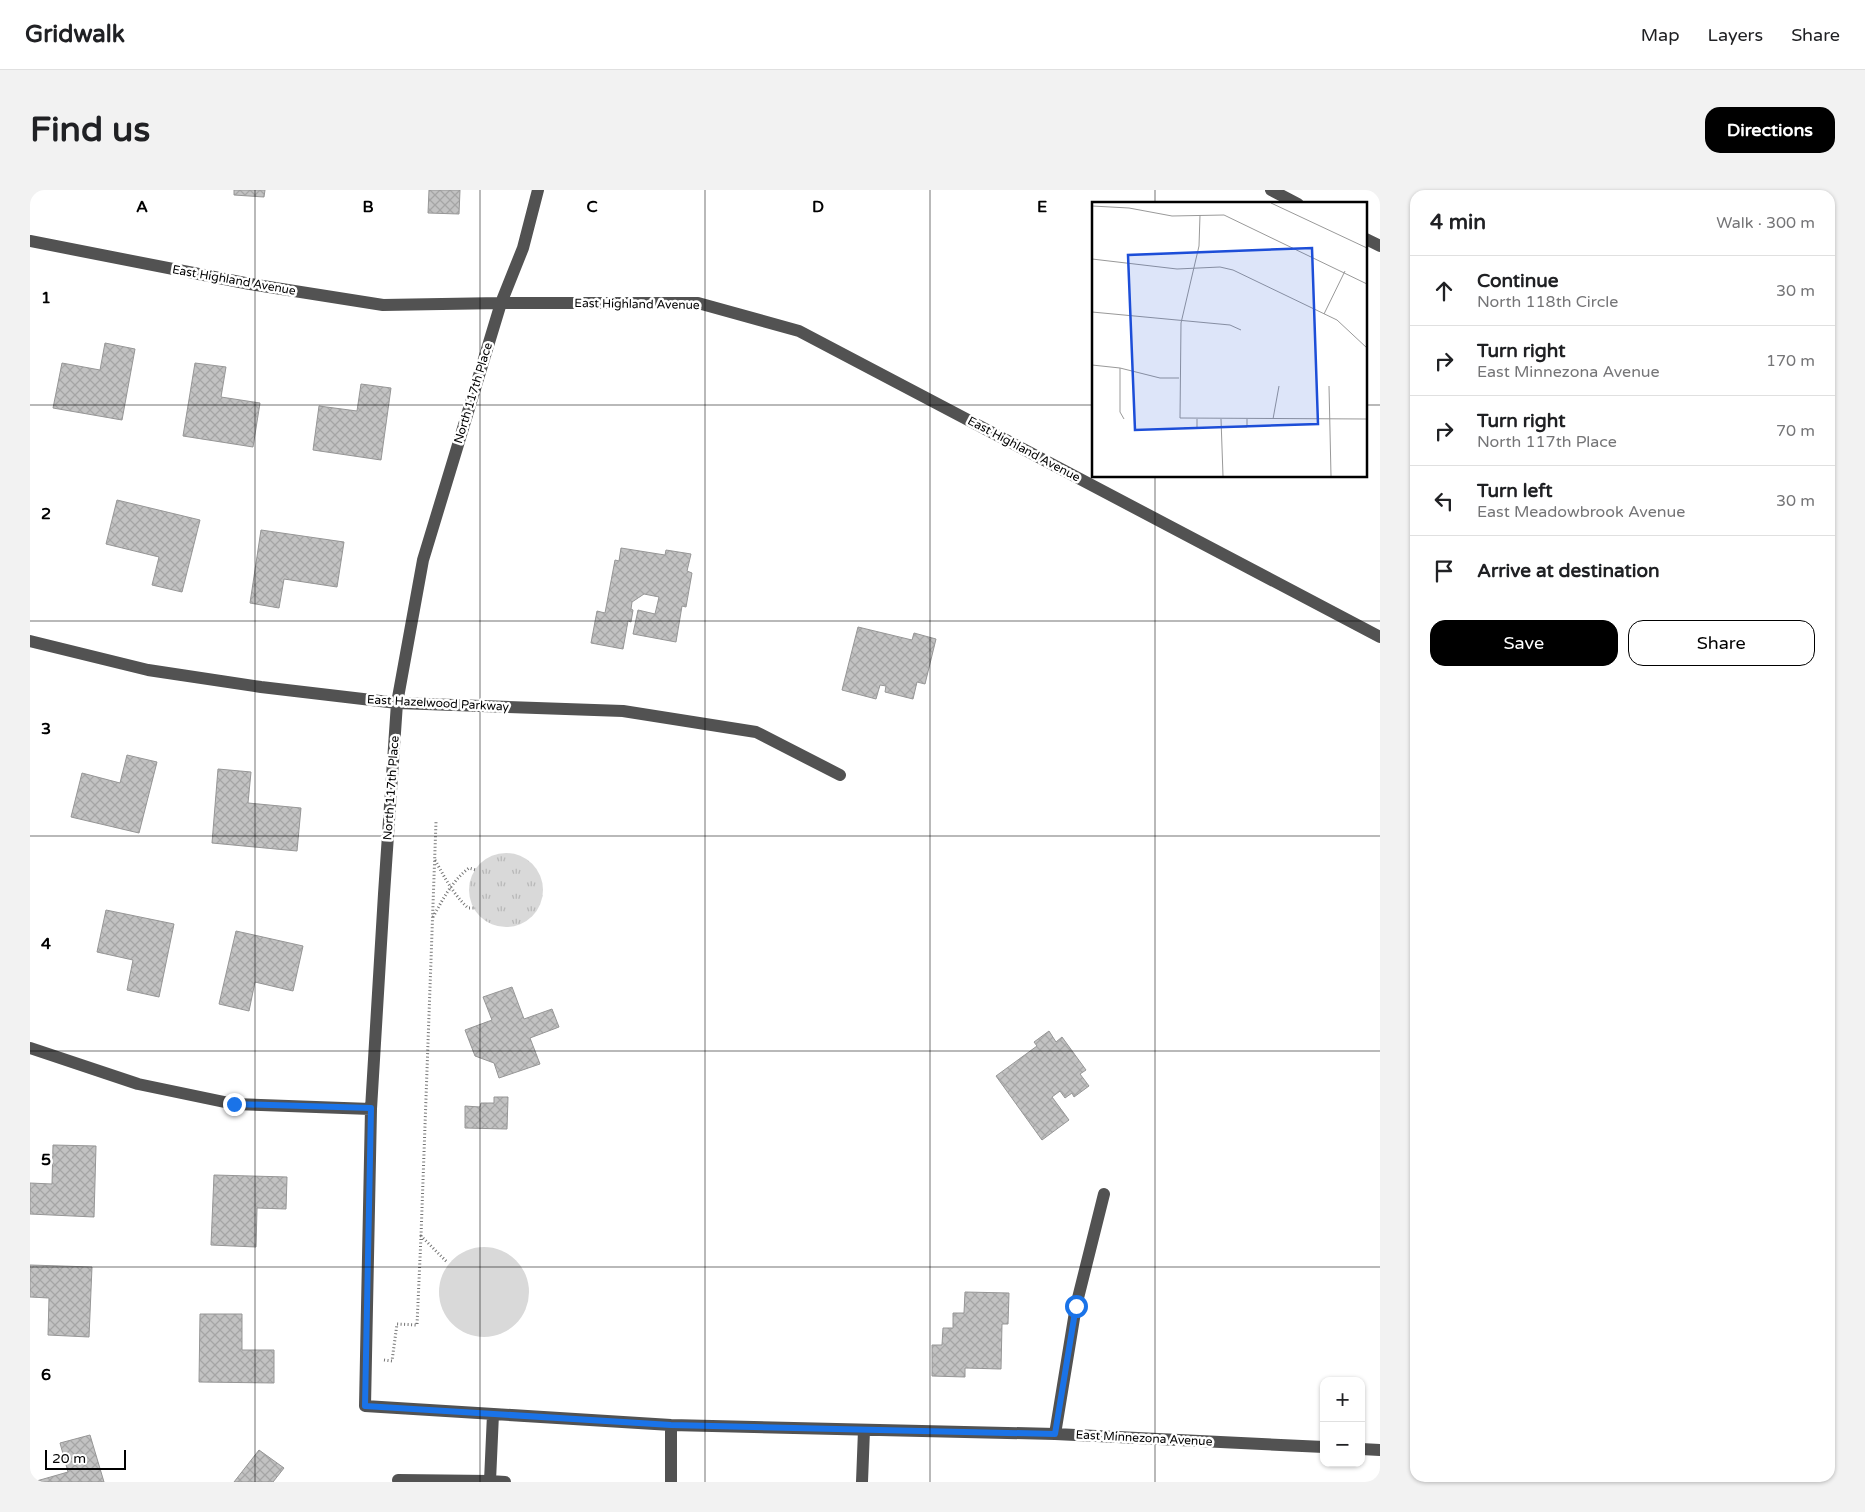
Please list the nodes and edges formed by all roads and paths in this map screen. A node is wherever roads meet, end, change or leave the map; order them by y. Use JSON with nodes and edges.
{"nodes":[{"id":1,"x":538,"y":190,"type":"edge"},
{"id":2,"x":1271,"y":190,"type":"edge"},
{"id":3,"x":1294,"y":202,"type":"edge"},
{"id":4,"x":1368,"y":240,"type":"edge"},
{"id":5,"x":30,"y":241,"type":"edge"},
{"id":6,"x":1380,"y":246,"type":"edge"},
{"id":7,"x":501,"y":303,"type":"junction"},
{"id":8,"x":1380,"y":637,"type":"edge"},
{"id":9,"x":30,"y":641,"type":"edge"},
{"id":10,"x":397,"y":703,"type":"junction"},
{"id":11,"x":840,"y":775,"type":"dead end"},
{"id":12,"x":436,"y":822,"type":"dead end"},
{"id":13,"x":435,"y":860,"type":"junction"},
{"id":14,"x":476,"y":870,"type":"dead end"},
{"id":15,"x":450,"y":888,"type":"junction"},
{"id":16,"x":474,"y":908,"type":"dead end"},
{"id":17,"x":432,"y":917,"type":"junction"},
{"id":18,"x":30,"y":1048,"type":"edge"},
{"id":19,"x":371,"y":1108,"type":"junction"},
{"id":20,"x":1104,"y":1194,"type":"dead end"},
{"id":21,"x":420,"y":1236,"type":"junction"},
{"id":22,"x":447,"y":1262,"type":"dead end"},
{"id":23,"x":366,"y":1360,"type":"junction"},
{"id":24,"x":365,"y":1406,"type":"joint"},
{"id":25,"x":493,"y":1414,"type":"junction"},
{"id":26,"x":671,"y":1425,"type":"junction"},
{"id":27,"x":864,"y":1430,"type":"junction"},
{"id":28,"x":1055,"y":1434,"type":"junction"},
{"id":29,"x":1320,"y":1447,"type":"edge"},
{"id":30,"x":1365,"y":1449,"type":"edge"},
{"id":31,"x":1380,"y":1450,"type":"edge"},
{"id":32,"x":398,"y":1480,"type":"dead end"},
{"id":33,"x":490,"y":1481,"type":"edge"},
{"id":34,"x":505,"y":1482,"type":"edge"},
{"id":35,"x":670,"y":1482,"type":"edge"},
{"id":36,"x":862,"y":1482,"type":"edge"}],
"edges":[{"from":1,"to":7,"type":"street","name":"North 117th Place"},
{"from":2,"to":3,"type":"street"},
{"from":4,"to":6,"type":"street"},
{"from":5,"to":7,"type":"street","name":"East Highland Avenue"},
{"from":7,"to":8,"type":"street","name":"East Highland Avenue"},
{"from":7,"to":10,"type":"street","name":"North 117th Place"},
{"from":9,"to":10,"type":"street","name":"East Hazelwood Parkway"},
{"from":10,"to":11,"type":"street","name":"East Hazelwood Parkway"},
{"from":10,"to":19,"type":"street","name":"North 117th Place"},
{"from":12,"to":13,"type":"path"},
{"from":13,"to":15,"type":"path"},
{"from":13,"to":17,"type":"path"},
{"from":14,"to":15,"type":"path"},
{"from":15,"to":16,"type":"path"},
{"from":15,"to":17,"type":"path"},
{"from":17,"to":21,"type":"path"},
{"from":18,"to":19,"type":"street"},
{"from":19,"to":23,"type":"street","name":"North 117th Place"},
{"from":20,"to":28,"type":"street"},
{"from":21,"to":22,"type":"path"},
{"from":21,"to":23,"type":"path"},
{"from":23,"to":24,"type":"street","name":"North 117th Place"},
{"from":24,"to":25,"type":"street","name":"East Minnezona Avenue"},
{"from":25,"to":26,"type":"street","name":"East Minnezona Avenue"},
{"from":25,"to":33,"type":"street"},
{"from":26,"to":27,"type":"street","name":"East Minnezona Avenue"},
{"from":26,"to":35,"type":"street"},
{"from":27,"to":28,"type":"street","name":"East Minnezona Avenue"},
{"from":27,"to":36,"type":"street"},
{"from":28,"to":29,"type":"street","name":"East Minnezona Avenue"},
{"from":30,"to":31,"type":"street"},
{"from":32,"to":33,"type":"street"},
{"from":33,"to":34,"type":"street"}]}
